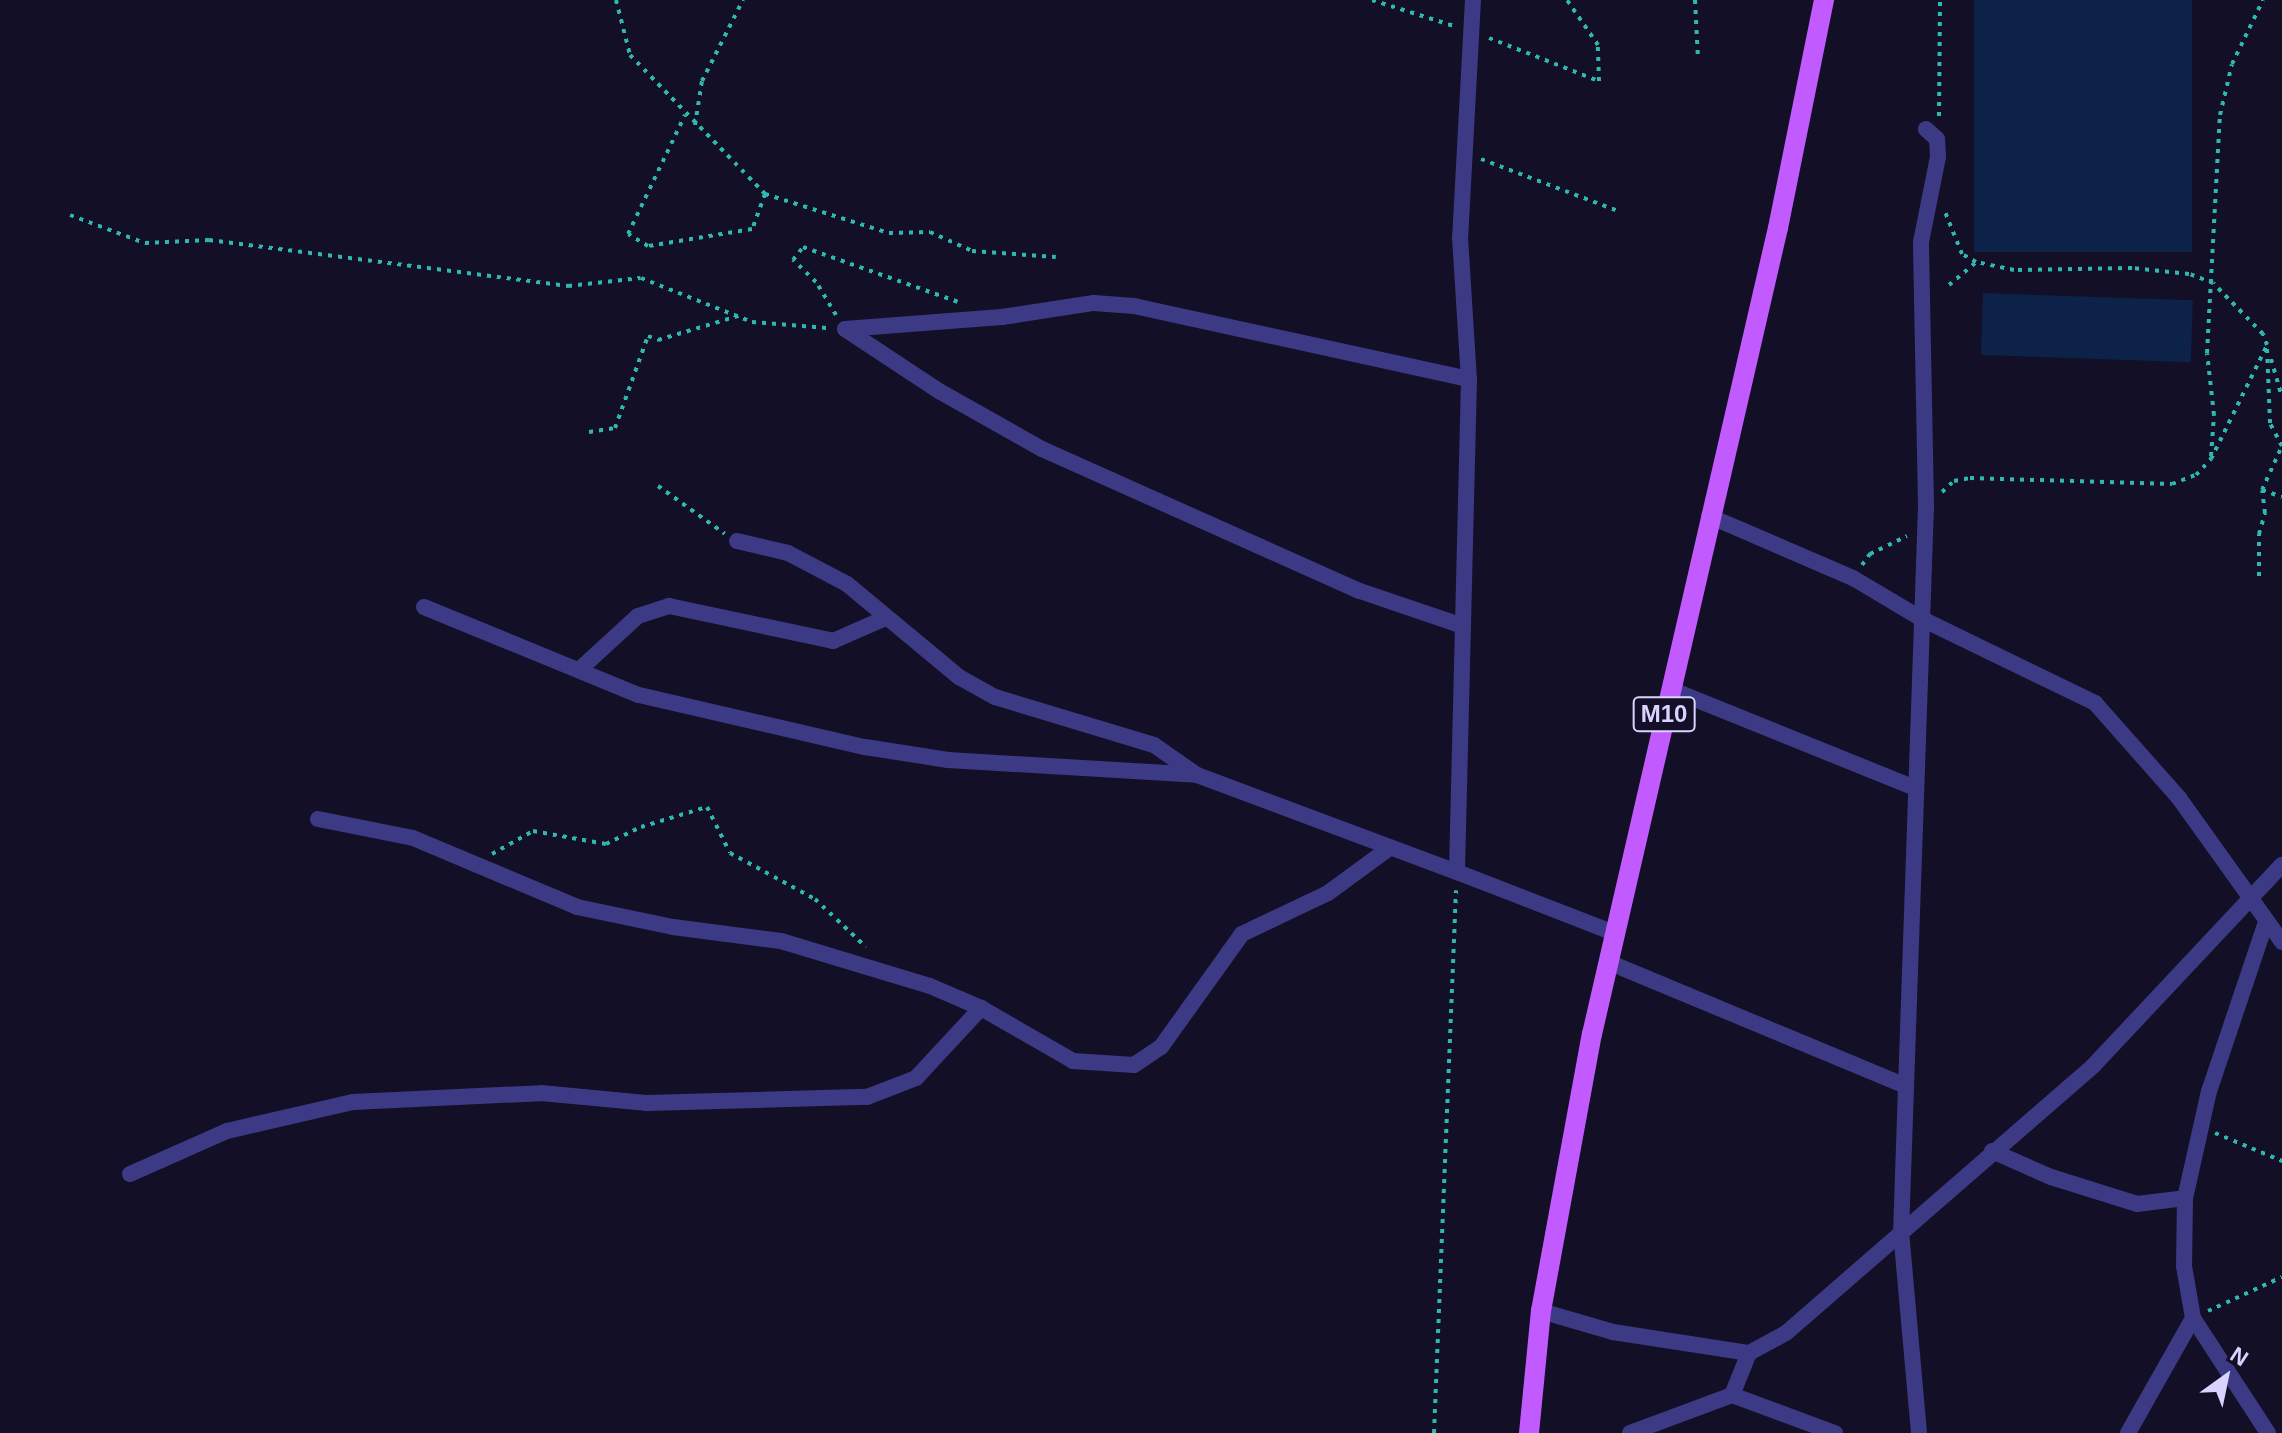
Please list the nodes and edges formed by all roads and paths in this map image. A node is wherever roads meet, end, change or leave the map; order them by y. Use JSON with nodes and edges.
{"nodes":[{"id":1,"x":616,"y":0,"type":"edge"},
{"id":2,"x":743,"y":0,"type":"edge"},
{"id":3,"x":1372,"y":0,"type":"edge"},
{"id":4,"x":1473,"y":0,"type":"edge"},
{"id":5,"x":1567,"y":0,"type":"edge"},
{"id":6,"x":1695,"y":0,"type":"edge"},
{"id":7,"x":1824,"y":0,"type":"edge"},
{"id":8,"x":1940,"y":0,"type":"edge"},
{"id":9,"x":2263,"y":0,"type":"edge"},
{"id":10,"x":1471,"y":32,"type":"junction"},
{"id":11,"x":1698,"y":60,"type":"dead end"},
{"id":12,"x":685,"y":115,"type":"junction"},
{"id":13,"x":695,"y":125,"type":"junction"},
{"id":14,"x":1931,"y":134,"type":"joint"},
{"id":15,"x":1465,"y":151,"type":"junction"},
{"id":16,"x":1936,"y":188,"type":"junction"},
{"id":17,"x":765,"y":194,"type":"junction"},
{"id":18,"x":1618,"y":211,"type":"dead end"},
{"id":19,"x":70,"y":215,"type":"dead end"},
{"id":20,"x":1056,"y":257,"type":"dead end"},
{"id":21,"x":1976,"y":262,"type":"junction"},
{"id":22,"x":2213,"y":283,"type":"junction"},
{"id":23,"x":1949,"y":285,"type":"dead end"},
{"id":24,"x":740,"y":315,"type":"junction"},
{"id":25,"x":1002,"y":317,"type":"junction"},
{"id":26,"x":845,"y":329,"type":"junction"},
{"id":27,"x":2267,"y":345,"type":"junction"},
{"id":28,"x":1469,"y":379,"type":"junction"},
{"id":29,"x":2282,"y":397,"type":"edge"},
{"id":30,"x":589,"y":432,"type":"dead end"},
{"id":31,"x":2211,"y":459,"type":"junction"},
{"id":32,"x":658,"y":486,"type":"dead end"},
{"id":33,"x":2262,"y":490,"type":"junction"},
{"id":34,"x":2282,"y":497,"type":"edge"},
{"id":35,"x":1709,"y":516,"type":"junction"},
{"id":36,"x":1926,"y":517,"type":"junction"},
{"id":37,"x":737,"y":541,"type":"joint"},
{"id":38,"x":2259,"y":576,"type":"dead end"},
{"id":39,"x":1853,"y":578,"type":"junction"},
{"id":40,"x":424,"y":607,"type":"dead end"},
{"id":41,"x":1920,"y":618,"type":"junction"},
{"id":42,"x":883,"y":619,"type":"junction"},
{"id":43,"x":1460,"y":625,"type":"junction"},
{"id":44,"x":579,"y":670,"type":"junction"},
{"id":45,"x":1670,"y":689,"type":"junction"},
{"id":46,"x":1197,"y":775,"type":"junction"},
{"id":47,"x":1915,"y":788,"type":"junction"},
{"id":48,"x":318,"y":819,"type":"dead end"},
{"id":49,"x":1388,"y":849,"type":"junction"},
{"id":50,"x":473,"y":864,"type":"junction"},
{"id":51,"x":2282,"y":865,"type":"edge"},
{"id":52,"x":1457,"y":872,"type":"junction"},
{"id":53,"x":2251,"y":903,"type":"junction"},
{"id":54,"x":2266,"y":922,"type":"junction"},
{"id":55,"x":1614,"y":933,"type":"junction"},
{"id":56,"x":2282,"y":942,"type":"edge"},
{"id":57,"x":1608,"y":962,"type":"junction"},
{"id":58,"x":897,"y":976,"type":"junction"},
{"id":59,"x":981,"y":1008,"type":"junction"},
{"id":60,"x":1904,"y":1085,"type":"junction"},
{"id":61,"x":2202,"y":1128,"type":"junction"},
{"id":62,"x":1992,"y":1151,"type":"junction"},
{"id":63,"x":2282,"y":1161,"type":"edge"},
{"id":64,"x":130,"y":1174,"type":"dead end"},
{"id":65,"x":2185,"y":1198,"type":"junction"},
{"id":66,"x":1901,"y":1233,"type":"junction"},
{"id":67,"x":2282,"y":1277,"type":"edge"},
{"id":68,"x":1541,"y":1311,"type":"junction"},
{"id":69,"x":2193,"y":1318,"type":"junction"},
{"id":70,"x":1749,"y":1353,"type":"junction"},
{"id":71,"x":1732,"y":1395,"type":"junction"},
{"id":72,"x":1434,"y":1433,"type":"edge"},
{"id":73,"x":1529,"y":1433,"type":"edge"},
{"id":74,"x":1630,"y":1433,"type":"edge"},
{"id":75,"x":1835,"y":1433,"type":"edge"},
{"id":76,"x":1919,"y":1433,"type":"edge"},
{"id":77,"x":2128,"y":1433,"type":"edge"},
{"id":78,"x":2268,"y":1433,"type":"edge"}],
"edges":[{"from":1,"to":12,"type":"path"},
{"from":2,"to":13,"type":"path"},
{"from":3,"to":10,"type":"path"},
{"from":4,"to":10,"type":"street"},
{"from":5,"to":10,"type":"path"},
{"from":6,"to":11,"type":"path"},
{"from":7,"to":35,"type":"main road","number":"M10"},
{"from":8,"to":14,"type":"path"},
{"from":9,"to":22,"type":"path"},
{"from":10,"to":15,"type":"street"},
{"from":12,"to":13,"type":"path"},
{"from":12,"to":17,"type":"path"},
{"from":13,"to":17,"type":"path"},
{"from":14,"to":16,"type":"street"},
{"from":15,"to":18,"type":"path"},
{"from":15,"to":28,"type":"street"},
{"from":16,"to":21,"type":"path"},
{"from":16,"to":36,"type":"street"},
{"from":17,"to":20,"type":"path"},
{"from":19,"to":24,"type":"path"},
{"from":21,"to":22,"type":"path"},
{"from":21,"to":23,"type":"path"},
{"from":22,"to":27,"type":"path"},
{"from":22,"to":31,"type":"path"},
{"from":24,"to":26,"type":"path"},
{"from":24,"to":30,"type":"path"},
{"from":25,"to":26,"type":"street"},
{"from":25,"to":26,"type":"path"},
{"from":25,"to":28,"type":"street"},
{"from":26,"to":43,"type":"street"},
{"from":27,"to":29,"type":"path"},
{"from":27,"to":31,"type":"path"},
{"from":27,"to":33,"type":"path"},
{"from":28,"to":43,"type":"street"},
{"from":31,"to":36,"type":"path"},
{"from":32,"to":37,"type":"path"},
{"from":33,"to":34,"type":"path"},
{"from":33,"to":38,"type":"path"},
{"from":35,"to":39,"type":"street"},
{"from":35,"to":45,"type":"main road","number":"M10"},
{"from":36,"to":39,"type":"path"},
{"from":36,"to":41,"type":"street"},
{"from":37,"to":42,"type":"street"},
{"from":39,"to":41,"type":"street"},
{"from":40,"to":44,"type":"street"},
{"from":41,"to":47,"type":"street"},
{"from":41,"to":53,"type":"street"},
{"from":42,"to":44,"type":"street"},
{"from":42,"to":46,"type":"street"},
{"from":43,"to":52,"type":"street"},
{"from":44,"to":46,"type":"street"},
{"from":45,"to":47,"type":"street"},
{"from":45,"to":55,"type":"main road","number":"M10"},
{"from":46,"to":49,"type":"street"},
{"from":47,"to":60,"type":"street"},
{"from":48,"to":50,"type":"street"},
{"from":49,"to":52,"type":"street"},
{"from":49,"to":59,"type":"street"},
{"from":50,"to":58,"type":"street"},
{"from":50,"to":58,"type":"path"},
{"from":51,"to":53,"type":"street"},
{"from":52,"to":55,"type":"street"},
{"from":52,"to":72,"type":"path"},
{"from":53,"to":54,"type":"street"},
{"from":53,"to":62,"type":"street"},
{"from":54,"to":56,"type":"street"},
{"from":54,"to":61,"type":"street"},
{"from":55,"to":57,"type":"main road","number":"M10"},
{"from":57,"to":60,"type":"street"},
{"from":57,"to":68,"type":"main road","number":"M10"},
{"from":58,"to":59,"type":"street"},
{"from":59,"to":64,"type":"street"},
{"from":60,"to":66,"type":"street"},
{"from":61,"to":63,"type":"path"},
{"from":61,"to":65,"type":"street"},
{"from":62,"to":65,"type":"street"},
{"from":62,"to":66,"type":"street"},
{"from":65,"to":69,"type":"street"},
{"from":66,"to":70,"type":"street"},
{"from":66,"to":76,"type":"street"},
{"from":67,"to":69,"type":"path"},
{"from":68,"to":70,"type":"street"},
{"from":68,"to":73,"type":"main road","number":"M10"},
{"from":69,"to":77,"type":"street"},
{"from":69,"to":78,"type":"street"},
{"from":70,"to":71,"type":"street"},
{"from":71,"to":74,"type":"street"},
{"from":71,"to":75,"type":"street"}]}
